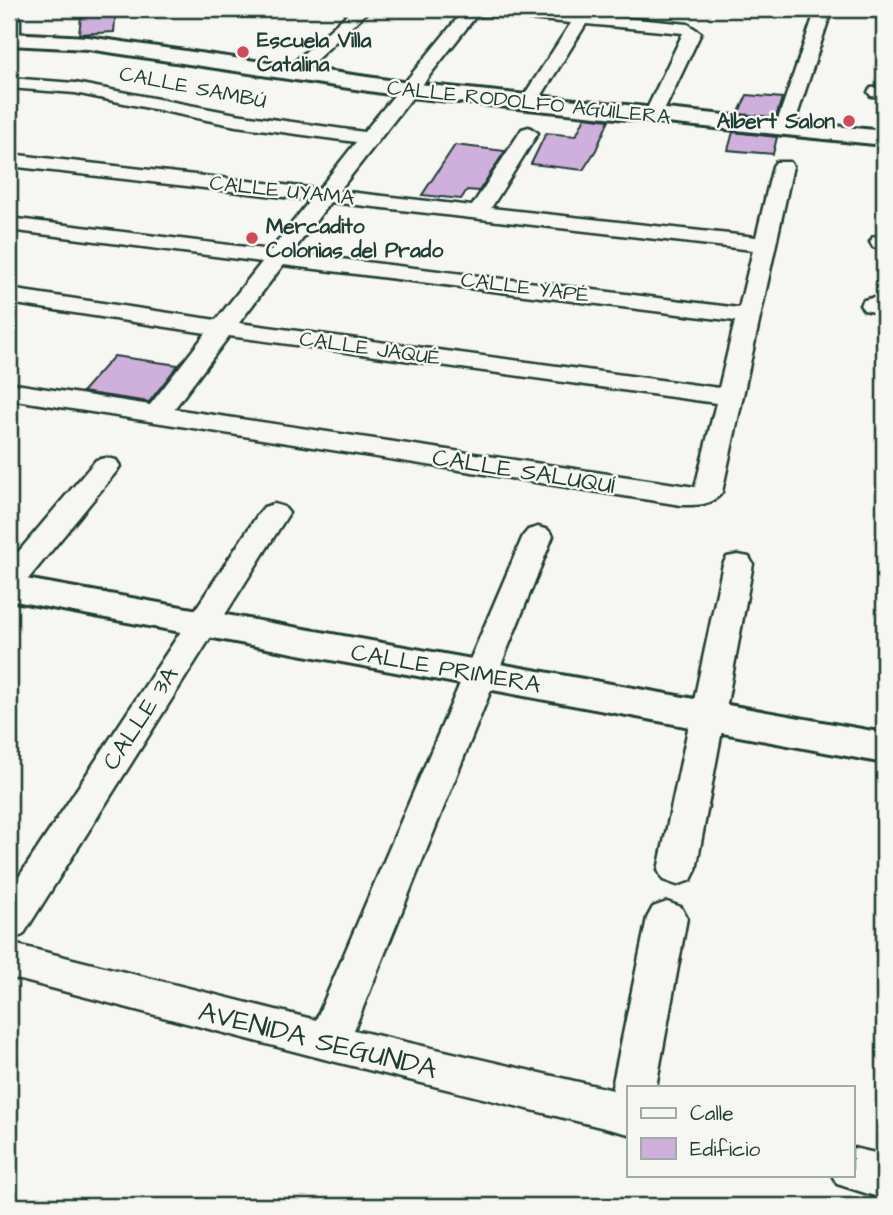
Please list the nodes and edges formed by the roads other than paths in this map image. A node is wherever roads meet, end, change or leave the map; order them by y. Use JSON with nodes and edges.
{"nodes":[{"id":1,"x":362,"y":9,"type":"edge"},
{"id":2,"x":824,"y":9,"type":"edge"},
{"id":3,"x":9,"y":12,"type":"edge"},
{"id":4,"x":705,"y":16,"type":"dead end"},
{"id":5,"x":582,"y":18,"type":"junction"},
{"id":6,"x":688,"y":29,"type":"junction"},
{"id":7,"x":10,"y":39,"type":"edge"},
{"id":8,"x":291,"y":74,"type":"junction"},
{"id":9,"x":9,"y":83,"type":"edge"},
{"id":10,"x":410,"y":90,"type":"junction"},
{"id":11,"x":528,"y":103,"type":"junction"},
{"id":12,"x":653,"y":115,"type":"junction"},
{"id":13,"x":784,"y":128,"type":"junction"},
{"id":14,"x":529,"y":133,"type":"dead end"},
{"id":15,"x":369,"y":138,"type":"junction"},
{"id":16,"x":884,"y":138,"type":"edge"},
{"id":17,"x":9,"y":160,"type":"edge"},
{"id":18,"x":783,"y":166,"type":"dead end"},
{"id":19,"x":326,"y":194,"type":"junction"},
{"id":20,"x":478,"y":212,"type":"junction"},
{"id":21,"x":9,"y":224,"type":"edge"},
{"id":22,"x":764,"y":245,"type":"junction"},
{"id":23,"x":280,"y":256,"type":"junction"},
{"id":24,"x":9,"y":296,"type":"edge"},
{"id":25,"x":749,"y":316,"type":"junction"},
{"id":26,"x":223,"y":328,"type":"junction"},
{"id":27,"x":9,"y":391,"type":"edge"},
{"id":28,"x":731,"y":397,"type":"junction"},
{"id":29,"x":157,"y":413,"type":"junction"},
{"id":30,"x":106,"y":466,"type":"dead end"},
{"id":31,"x":274,"y":513,"type":"dead end"},
{"id":32,"x":538,"y":536,"type":"dead end"},
{"id":33,"x":738,"y":564,"type":"dead end"},
{"id":34,"x":9,"y":582,"type":"edge"},
{"id":35,"x":9,"y":588,"type":"edge"},
{"id":36,"x":201,"y":623,"type":"junction"},
{"id":37,"x":479,"y":674,"type":"junction"},
{"id":38,"x":708,"y":716,"type":"junction"},
{"id":39,"x":884,"y":748,"type":"edge"},
{"id":40,"x":677,"y":870,"type":"dead end"},
{"id":41,"x":667,"y":918,"type":"dead end"},
{"id":42,"x":9,"y":924,"type":"edge"},
{"id":43,"x":9,"y":960,"type":"edge"},
{"id":44,"x":328,"y":1042,"type":"junction"},
{"id":45,"x":634,"y":1086,"type":"edge"},
{"id":46,"x":627,"y":1115,"type":"edge"},
{"id":47,"x":854,"y":1169,"type":"edge"},
{"id":48,"x":884,"y":1177,"type":"edge"}],
"edges":[{"from":1,"to":8,"type":"street"},
{"from":2,"to":13,"type":"street"},
{"from":3,"to":7,"type":"street"},
{"from":4,"to":6,"type":"street"},
{"from":5,"to":6,"type":"street"},
{"from":5,"to":10,"type":"street"},
{"from":5,"to":11,"type":"street"},
{"from":6,"to":12,"type":"street"},
{"from":7,"to":8,"type":"street","name":"CALLE RODOLFO AGUILERA"},
{"from":8,"to":10,"type":"street","name":"CALLE RODOLFO AGUILERA"},
{"from":9,"to":15,"type":"street","name":"CALLE SAMBÚ"},
{"from":10,"to":11,"type":"street","name":"CALLE RODOLFO AGUILERA"},
{"from":10,"to":15,"type":"street"},
{"from":11,"to":12,"type":"street","name":"CALLE RODOLFO AGUILERA"},
{"from":12,"to":13,"type":"street","name":"CALLE RODOLFO AGUILERA"},
{"from":13,"to":16,"type":"street","name":"CALLE RODOLFO AGUILERA"},
{"from":14,"to":20,"type":"street"},
{"from":15,"to":19,"type":"street"},
{"from":17,"to":19,"type":"street","name":"CALLE UYAMA"},
{"from":18,"to":22,"type":"street","name":"CALLE SALUQUÍ"},
{"from":19,"to":20,"type":"street","name":"CALLE UYAMA"},
{"from":19,"to":23,"type":"street"},
{"from":20,"to":22,"type":"street","name":"CALLE UYAMA"},
{"from":21,"to":23,"type":"street","name":"CALLE YAPÉ"},
{"from":22,"to":25,"type":"street","name":"CALLE SALUQUÍ"},
{"from":23,"to":25,"type":"street","name":"CALLE YAPÉ"},
{"from":23,"to":26,"type":"street"},
{"from":24,"to":26,"type":"street","name":"CALLE JAQUÉ"},
{"from":25,"to":28,"type":"street","name":"CALLE SALUQUÍ"},
{"from":26,"to":28,"type":"street","name":"CALLE JAQUÉ"},
{"from":26,"to":29,"type":"street"},
{"from":27,"to":29,"type":"street","name":"CALLE SALUQUÍ"},
{"from":28,"to":29,"type":"street","name":"CALLE SALUQUÍ"},
{"from":30,"to":34,"type":"street"},
{"from":31,"to":36,"type":"street","name":"CALLE 3A"},
{"from":32,"to":37,"type":"street"},
{"from":33,"to":38,"type":"street"},
{"from":35,"to":36,"type":"street","name":"CALLE PRIMERA"},
{"from":36,"to":37,"type":"street","name":"CALLE PRIMERA"},
{"from":36,"to":42,"type":"street","name":"CALLE 3A"},
{"from":37,"to":38,"type":"street","name":"CALLE PRIMERA"},
{"from":37,"to":44,"type":"street"},
{"from":38,"to":39,"type":"street","name":"CALLE PRIMERA"},
{"from":38,"to":40,"type":"street"},
{"from":41,"to":45,"type":"street"},
{"from":43,"to":44,"type":"street","name":"AVENIDA SEGUNDA"},
{"from":44,"to":46,"type":"street","name":"AVENIDA SEGUNDA"},
{"from":47,"to":48,"type":"street"}]}
